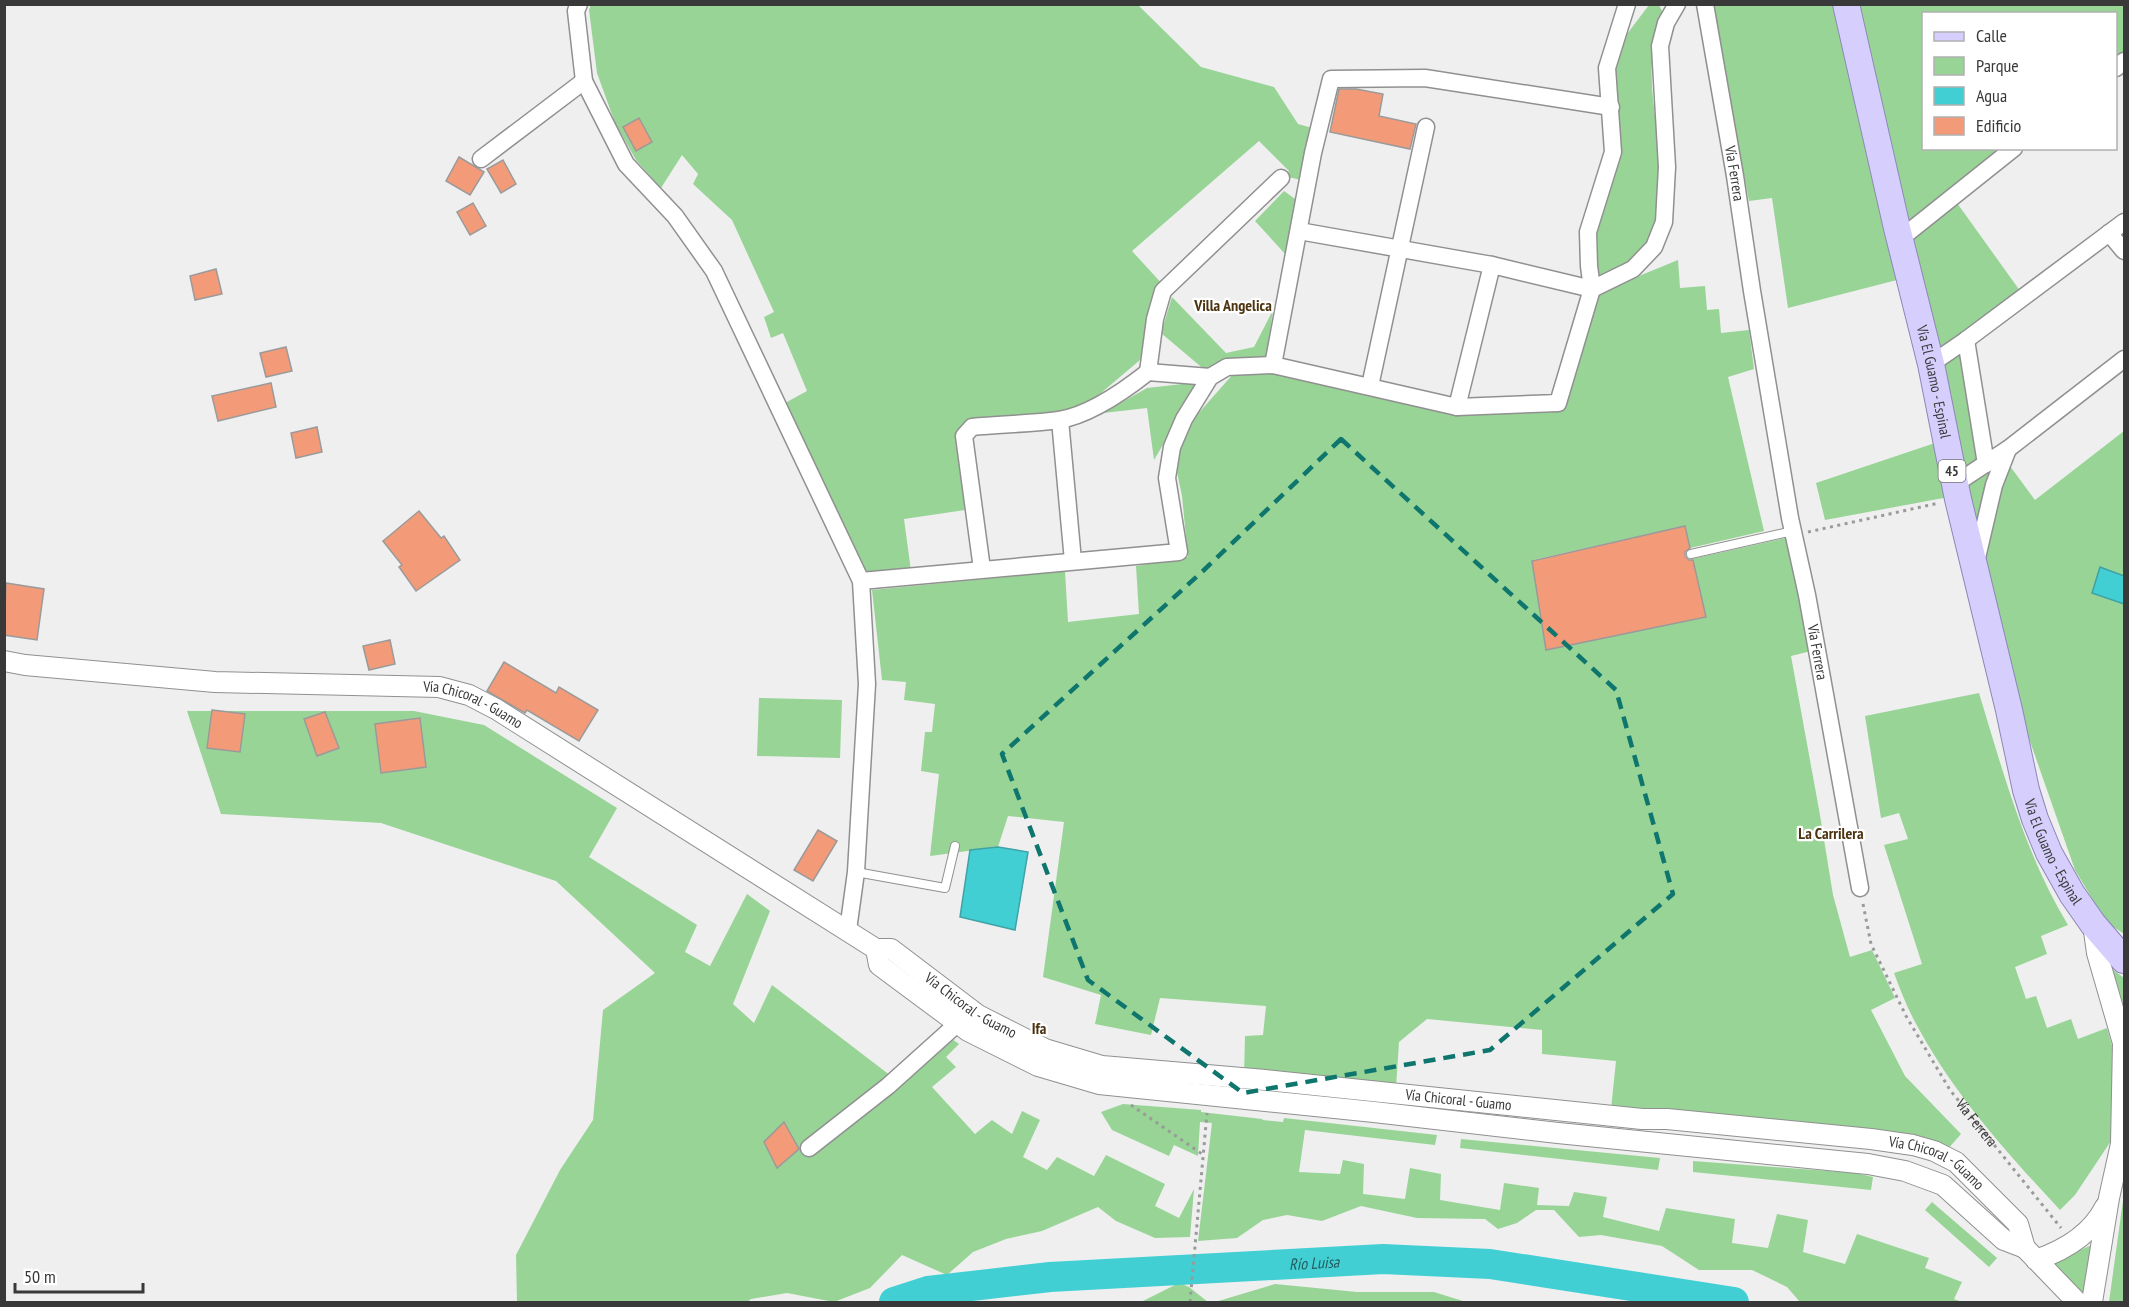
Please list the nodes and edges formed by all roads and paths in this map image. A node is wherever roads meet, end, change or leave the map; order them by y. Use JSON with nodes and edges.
{"nodes":[{"id":1,"x":1627,"y":4,"type":"edge"},
{"id":2,"x":1677,"y":4,"type":"edge"},
{"id":3,"x":1704,"y":4,"type":"edge"},
{"id":4,"x":1846,"y":4,"type":"edge"},
{"id":5,"x":576,"y":7,"type":"edge"},
{"id":6,"x":584,"y":81,"type":"junction"},
{"id":7,"x":1611,"y":107,"type":"junction"},
{"id":8,"x":1426,"y":127,"type":"dead end"},
{"id":9,"x":2011,"y":150,"type":"edge"},
{"id":10,"x":481,"y":159,"type":"dead end"},
{"id":11,"x":1281,"y":178,"type":"dead end"},
{"id":12,"x":2124,"y":222,"type":"edge"},
{"id":13,"x":1299,"y":231,"type":"junction"},
{"id":14,"x":2109,"y":233,"type":"junction"},
{"id":15,"x":1900,"y":239,"type":"junction"},
{"id":16,"x":1400,"y":248,"type":"junction"},
{"id":17,"x":2124,"y":251,"type":"edge"},
{"id":18,"x":1492,"y":265,"type":"junction"},
{"id":19,"x":1592,"y":289,"type":"junction"},
{"id":20,"x":1966,"y":340,"type":"junction"},
{"id":21,"x":2124,"y":359,"type":"edge"},
{"id":22,"x":1930,"y":364,"type":"junction"},
{"id":23,"x":1273,"y":365,"type":"junction"},
{"id":24,"x":1148,"y":372,"type":"junction"},
{"id":25,"x":1210,"y":377,"type":"junction"},
{"id":26,"x":1370,"y":386,"type":"junction"},
{"id":27,"x":1457,"y":407,"type":"junction"},
{"id":28,"x":1060,"y":420,"type":"junction"},
{"id":29,"x":2008,"y":449,"type":"junction"},
{"id":30,"x":1986,"y":464,"type":"junction"},
{"id":31,"x":1956,"y":491,"type":"junction"},
{"id":32,"x":1797,"y":533,"type":"junction"},
{"id":33,"x":1691,"y":554,"type":"dead end"},
{"id":34,"x":1073,"y":561,"type":"junction"},
{"id":35,"x":982,"y":569,"type":"junction"},
{"id":36,"x":1974,"y":569,"type":"junction"},
{"id":37,"x":861,"y":581,"type":"junction"},
{"id":38,"x":4,"y":661,"type":"edge"},
{"id":39,"x":955,"y":846,"type":"dead end"},
{"id":40,"x":856,"y":872,"type":"junction"},
{"id":41,"x":1860,"y":888,"type":"joint"},
{"id":42,"x":2093,"y":924,"type":"junction"},
{"id":43,"x":848,"y":930,"type":"junction"},
{"id":44,"x":2124,"y":960,"type":"edge"},
{"id":45,"x":968,"y":1024,"type":"junction"},
{"id":46,"x":2124,"y":1042,"type":"edge"},
{"id":47,"x":1150,"y":1079,"type":"junction"},
{"id":48,"x":1279,"y":1082,"type":"junction"},
{"id":49,"x":1209,"y":1096,"type":"junction"},
{"id":50,"x":1447,"y":1098,"type":"junction"},
{"id":51,"x":1277,"y":1102,"type":"junction"},
{"id":52,"x":1128,"y":1103,"type":"dead end"},
{"id":53,"x":1667,"y":1119,"type":"junction"},
{"id":54,"x":1444,"y":1120,"type":"junction"},
{"id":55,"x":2123,"y":1142,"type":"edge"},
{"id":56,"x":1664,"y":1143,"type":"junction"},
{"id":57,"x":809,"y":1148,"type":"dead end"},
{"id":58,"x":1203,"y":1154,"type":"junction"},
{"id":59,"x":2109,"y":1198,"type":"junction"},
{"id":60,"x":2073,"y":1243,"type":"junction"},
{"id":61,"x":2031,"y":1254,"type":"junction"},
{"id":62,"x":1190,"y":1302,"type":"edge"},
{"id":63,"x":2077,"y":1302,"type":"edge"},
{"id":64,"x":2092,"y":1302,"type":"edge"}],
"edges":[{"from":1,"to":7,"type":"street"},
{"from":2,"to":19,"type":"street"},
{"from":3,"to":32,"type":"street","name":"Vía Ferrera"},
{"from":4,"to":15,"type":"main road","name":"Vía El Guamo - Espinal","number":"45"},
{"from":5,"to":6,"type":"street"},
{"from":6,"to":10,"type":"street"},
{"from":6,"to":37,"type":"street"},
{"from":7,"to":13,"type":"street"},
{"from":7,"to":19,"type":"street"},
{"from":8,"to":16,"type":"street"},
{"from":9,"to":15,"type":"street"},
{"from":11,"to":24,"type":"street"},
{"from":12,"to":14,"type":"street"},
{"from":13,"to":16,"type":"street"},
{"from":13,"to":23,"type":"street"},
{"from":14,"to":17,"type":"street"},
{"from":14,"to":20,"type":"street"},
{"from":15,"to":22,"type":"main road","name":"Vía El Guamo - Espinal","number":"45"},
{"from":16,"to":18,"type":"street"},
{"from":16,"to":26,"type":"street"},
{"from":18,"to":19,"type":"street"},
{"from":18,"to":27,"type":"street"},
{"from":19,"to":27,"type":"street"},
{"from":20,"to":22,"type":"street"},
{"from":20,"to":30,"type":"street"},
{"from":21,"to":29,"type":"street"},
{"from":22,"to":31,"type":"main road","name":"Vía El Guamo - Espinal","number":"45"},
{"from":23,"to":25,"type":"street"},
{"from":23,"to":26,"type":"street"},
{"from":24,"to":25,"type":"street"},
{"from":24,"to":28,"type":"street"},
{"from":25,"to":34,"type":"street"},
{"from":26,"to":27,"type":"street"},
{"from":28,"to":34,"type":"street"},
{"from":28,"to":35,"type":"street"},
{"from":29,"to":30,"type":"street"},
{"from":29,"to":36,"type":"street"},
{"from":30,"to":31,"type":"street"},
{"from":31,"to":32,"type":"path"},
{"from":31,"to":36,"type":"main road","name":"Vía El Guamo - Espinal","number":"45"},
{"from":32,"to":33,"type":"lane"},
{"from":32,"to":41,"type":"street","name":"Vía Ferrera"},
{"from":34,"to":35,"type":"street"},
{"from":35,"to":37,"type":"street"},
{"from":36,"to":42,"type":"main road","name":"Vía El Guamo - Espinal","number":"45"},
{"from":37,"to":40,"type":"street"},
{"from":38,"to":43,"type":"street","name":"Vía Chicoral - Guamo"},
{"from":39,"to":40,"type":"lane"},
{"from":40,"to":43,"type":"street"},
{"from":41,"to":60,"type":"path","name":"Vía Ferrera"},
{"from":42,"to":44,"type":"main road","number":"45"},
{"from":42,"to":46,"type":"street"},
{"from":43,"to":45,"type":"street","name":"Vía Chicoral - Guamo"},
{"from":45,"to":47,"type":"street","name":"Vía Chicoral - Guamo"},
{"from":45,"to":57,"type":"street"},
{"from":46,"to":55,"type":"street"},
{"from":47,"to":48,"type":"street","name":"Vía Chicoral - Guamo"},
{"from":47,"to":49,"type":"street","name":"Vía Chicoral - Guamo"},
{"from":48,"to":50,"type":"street","name":"Vía Chicoral - Guamo"},
{"from":48,"to":51,"type":"street"},
{"from":49,"to":51,"type":"street","name":"Vía Chicoral - Guamo"},
{"from":49,"to":58,"type":"path"},
{"from":50,"to":53,"type":"street","name":"Vía Chicoral - Guamo"},
{"from":50,"to":54,"type":"street"},
{"from":51,"to":54,"type":"street","name":"Vía Chicoral - Guamo"},
{"from":52,"to":58,"type":"path"},
{"from":53,"to":56,"type":"street"},
{"from":53,"to":61,"type":"street","name":"Vía Chicoral - Guamo"},
{"from":54,"to":56,"type":"street","name":"Vía Chicoral - Guamo"},
{"from":55,"to":59,"type":"street"},
{"from":56,"to":61,"type":"street","name":"Vía Chicoral - Guamo"},
{"from":58,"to":62,"type":"path"},
{"from":59,"to":60,"type":"street"},
{"from":59,"to":64,"type":"street"},
{"from":60,"to":61,"type":"street"},
{"from":61,"to":63,"type":"street","name":"Vía Chicoral - Guamo"}]}
